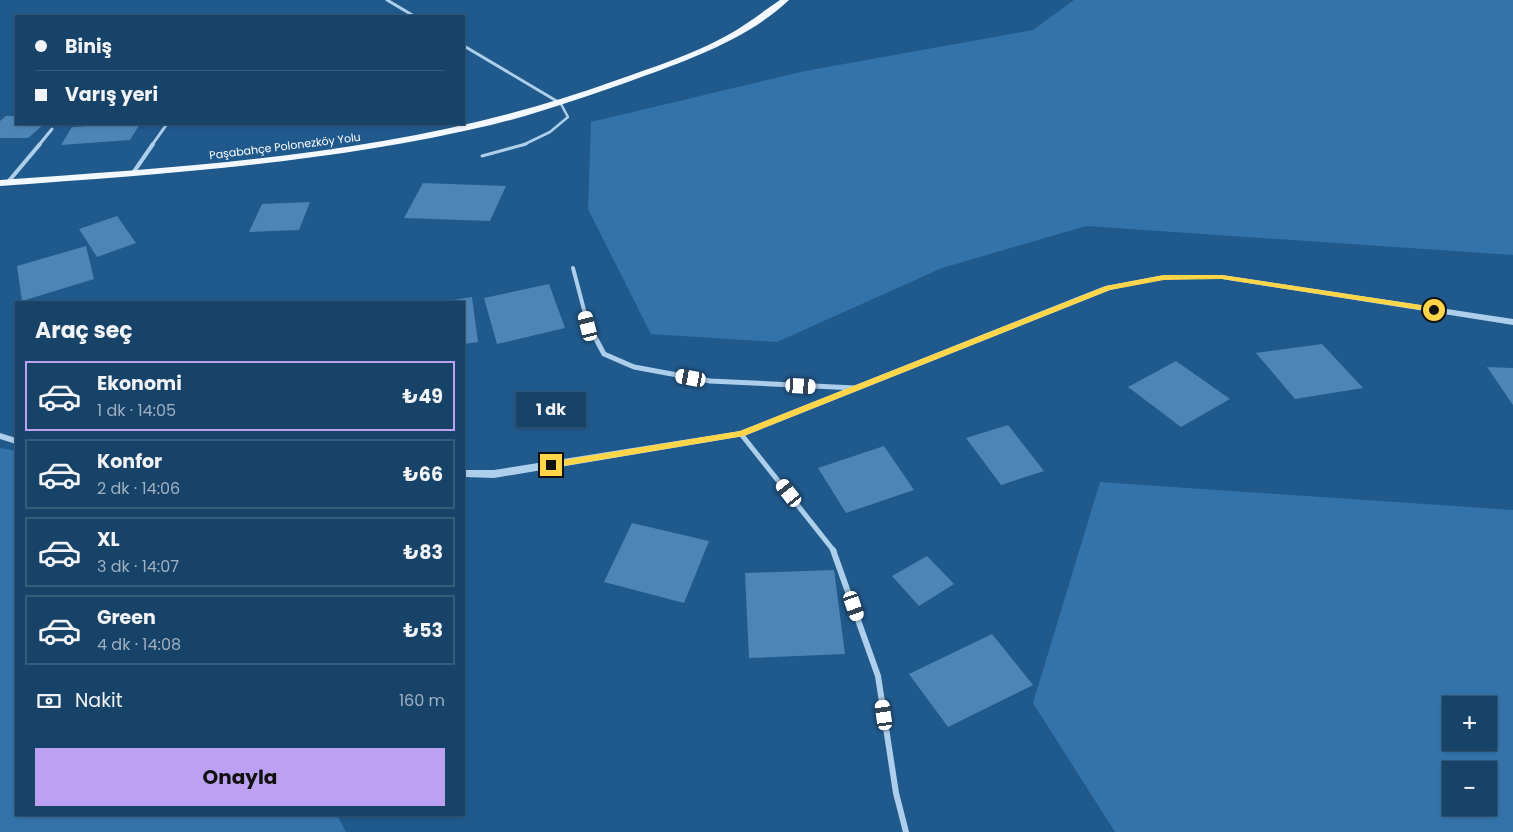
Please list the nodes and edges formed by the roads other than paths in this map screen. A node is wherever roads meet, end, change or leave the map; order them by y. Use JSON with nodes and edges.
{"nodes":[{"id":1,"x":387,"y":0,"type":"edge"},
{"id":2,"x":785,"y":0,"type":"edge"},
{"id":3,"x":412,"y":15,"type":"edge"},
{"id":4,"x":465,"y":47,"type":"edge"},
{"id":5,"x":562,"y":104,"type":"junction"},
{"id":6,"x":167,"y":125,"type":"edge"},
{"id":7,"x":52,"y":129,"type":"dead end"},
{"id":8,"x":482,"y":156,"type":"dead end"},
{"id":9,"x":133,"y":173,"type":"junction"},
{"id":10,"x":4,"y":182,"type":"edge"},
{"id":11,"x":573,"y":268,"type":"dead end"},
{"id":12,"x":1513,"y":322,"type":"edge"},
{"id":13,"x":856,"y":388,"type":"junction"},
{"id":14,"x":741,"y":434,"type":"junction"},
{"id":15,"x":0,"y":436,"type":"edge"},
{"id":16,"x":15,"y":441,"type":"edge"},
{"id":17,"x":465,"y":474,"type":"edge"},
{"id":18,"x":906,"y":832,"type":"edge"}],
"edges":[{"from":1,"to":3,"type":"street"},
{"from":2,"to":5,"type":"main road","name":"Paşabahçe Polonezköy Yolu"},
{"from":4,"to":5,"type":"street"},
{"from":5,"to":8,"type":"lane"},
{"from":5,"to":9,"type":"main road","name":"Paşabahçe Polonezköy Yolu"},
{"from":6,"to":9,"type":"street"},
{"from":7,"to":10,"type":"street"},
{"from":9,"to":10,"type":"main road","name":"Paşabahçe Polonezköy Yolu"},
{"from":11,"to":13,"type":"street"},
{"from":12,"to":13,"type":"street"},
{"from":13,"to":14,"type":"street"},
{"from":14,"to":17,"type":"street"},
{"from":14,"to":18,"type":"street"},
{"from":15,"to":16,"type":"street"}]}
